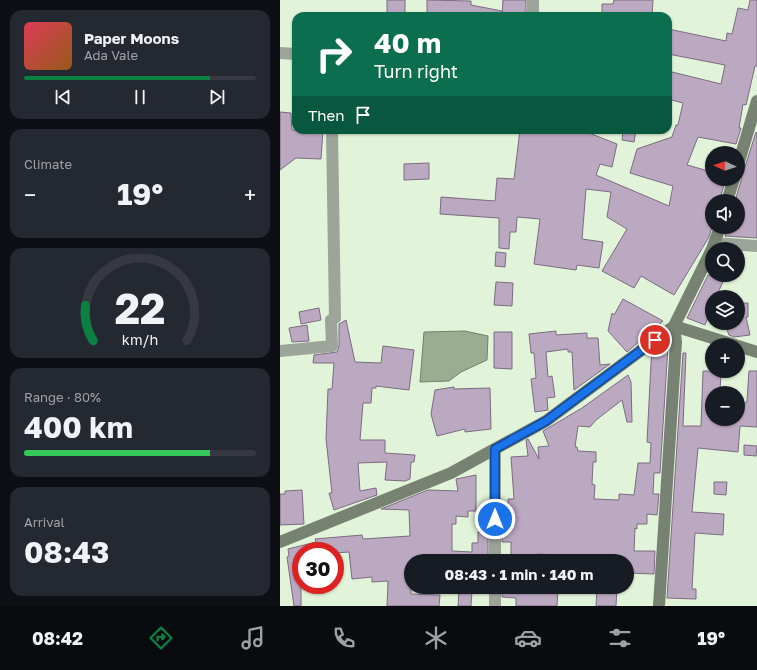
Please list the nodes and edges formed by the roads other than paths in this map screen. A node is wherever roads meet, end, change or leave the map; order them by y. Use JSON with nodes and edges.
{"nodes":[{"id":1,"x":533,"y":0,"type":"edge"},
{"id":2,"x":533,"y":12,"type":"edge"},
{"id":3,"x":280,"y":53,"type":"edge"},
{"id":4,"x":292,"y":54,"type":"edge"},
{"id":5,"x":757,"y":101,"type":"edge"},
{"id":6,"x":332,"y":134,"type":"edge"},
{"id":7,"x":744,"y":146,"type":"edge"},
{"id":8,"x":745,"y":246,"type":"edge"},
{"id":9,"x":757,"y":246,"type":"edge"},
{"id":10,"x":705,"y":263,"type":"edge"},
{"id":11,"x":674,"y":326,"type":"junction"},
{"id":12,"x":712,"y":338,"type":"edge"},
{"id":13,"x":745,"y":348,"type":"edge"},
{"id":14,"x":280,"y":351,"type":"edge"},
{"id":15,"x":757,"y":352,"type":"edge"},
{"id":16,"x":495,"y":449,"type":"junction"},
{"id":17,"x":280,"y":542,"type":"edge"},
{"id":18,"x":495,"y":554,"type":"edge"},
{"id":19,"x":495,"y":594,"type":"edge"},
{"id":20,"x":496,"y":606,"type":"edge"},
{"id":21,"x":659,"y":606,"type":"edge"}],
"edges":[{"from":1,"to":2,"type":"street"},
{"from":3,"to":4,"type":"street"},
{"from":5,"to":7,"type":"street"},
{"from":6,"to":14,"type":"street"},
{"from":8,"to":9,"type":"street"},
{"from":10,"to":11,"type":"street"},
{"from":11,"to":12,"type":"street"},
{"from":11,"to":16,"type":"street"},
{"from":11,"to":21,"type":"street"},
{"from":13,"to":15,"type":"street"},
{"from":16,"to":17,"type":"street"},
{"from":16,"to":18,"type":"street"},
{"from":19,"to":20,"type":"street"}]}
